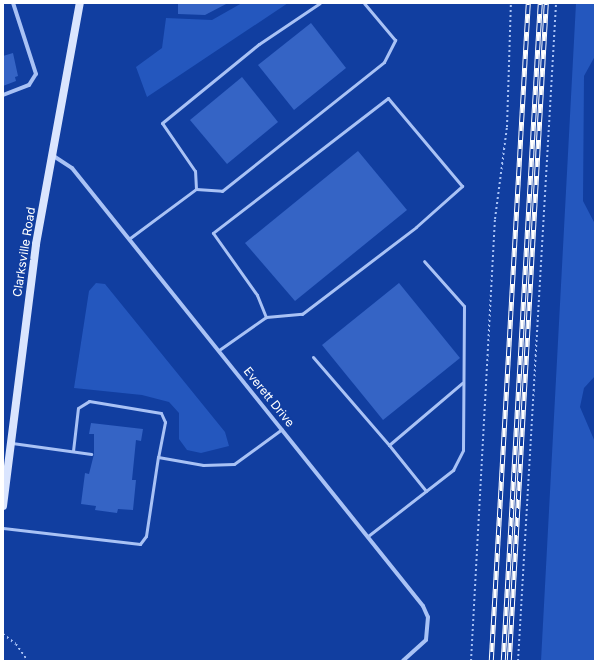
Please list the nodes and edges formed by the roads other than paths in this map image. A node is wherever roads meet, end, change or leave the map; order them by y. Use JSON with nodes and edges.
{"nodes":[{"id":1,"x":13,"y":3,"type":"edge"},
{"id":2,"x":80,"y":3,"type":"edge"},
{"id":3,"x":320,"y":3,"type":"edge"},
{"id":4,"x":364,"y":3,"type":"edge"},
{"id":5,"x":3,"y":94,"type":"edge"},
{"id":6,"x":52,"y":155,"type":"junction"},
{"id":7,"x":196,"y":189,"type":"junction"},
{"id":8,"x":130,"y":238,"type":"junction"},
{"id":9,"x":424,"y":261,"type":"dead end"},
{"id":10,"x":266,"y":317,"type":"junction"},
{"id":11,"x":219,"y":350,"type":"junction"},
{"id":12,"x":313,"y":357,"type":"dead end"},
{"id":13,"x":462,"y":383,"type":"junction"},
{"id":14,"x":282,"y":429,"type":"junction"},
{"id":15,"x":11,"y":443,"type":"junction"},
{"id":16,"x":389,"y":445,"type":"junction"},
{"id":17,"x":72,"y":451,"type":"junction"},
{"id":18,"x":92,"y":454,"type":"dead end"},
{"id":19,"x":158,"y":457,"type":"junction"},
{"id":20,"x":426,"y":491,"type":"junction"},
{"id":21,"x":3,"y":506,"type":"edge"},
{"id":22,"x":3,"y":528,"type":"edge"},
{"id":23,"x":368,"y":536,"type":"junction"},
{"id":24,"x":403,"y":661,"type":"edge"}],
"edges":[{"from":1,"to":5,"type":"street"},
{"from":2,"to":6,"type":"street","name":"Clarksville Road"},
{"from":3,"to":7,"type":"lane"},
{"from":4,"to":7,"type":"lane"},
{"from":6,"to":8,"type":"street","name":"Everett Drive"},
{"from":6,"to":15,"type":"street","name":"Clarksville Road"},
{"from":7,"to":8,"type":"lane"},
{"from":8,"to":11,"type":"street","name":"Everett Drive"},
{"from":9,"to":13,"type":"lane"},
{"from":10,"to":10,"type":"lane"},
{"from":10,"to":11,"type":"lane"},
{"from":11,"to":14,"type":"street","name":"Everett Drive"},
{"from":12,"to":16,"type":"lane"},
{"from":13,"to":16,"type":"lane"},
{"from":13,"to":20,"type":"lane"},
{"from":14,"to":19,"type":"lane"},
{"from":14,"to":23,"type":"street","name":"Everett Drive"},
{"from":15,"to":17,"type":"lane"},
{"from":15,"to":21,"type":"street","name":"Clarksville Road"},
{"from":16,"to":20,"type":"lane"},
{"from":17,"to":18,"type":"lane"},
{"from":17,"to":19,"type":"lane"},
{"from":19,"to":22,"type":"lane"},
{"from":20,"to":23,"type":"lane"},
{"from":23,"to":24,"type":"street","name":"Everett Drive"}]}
